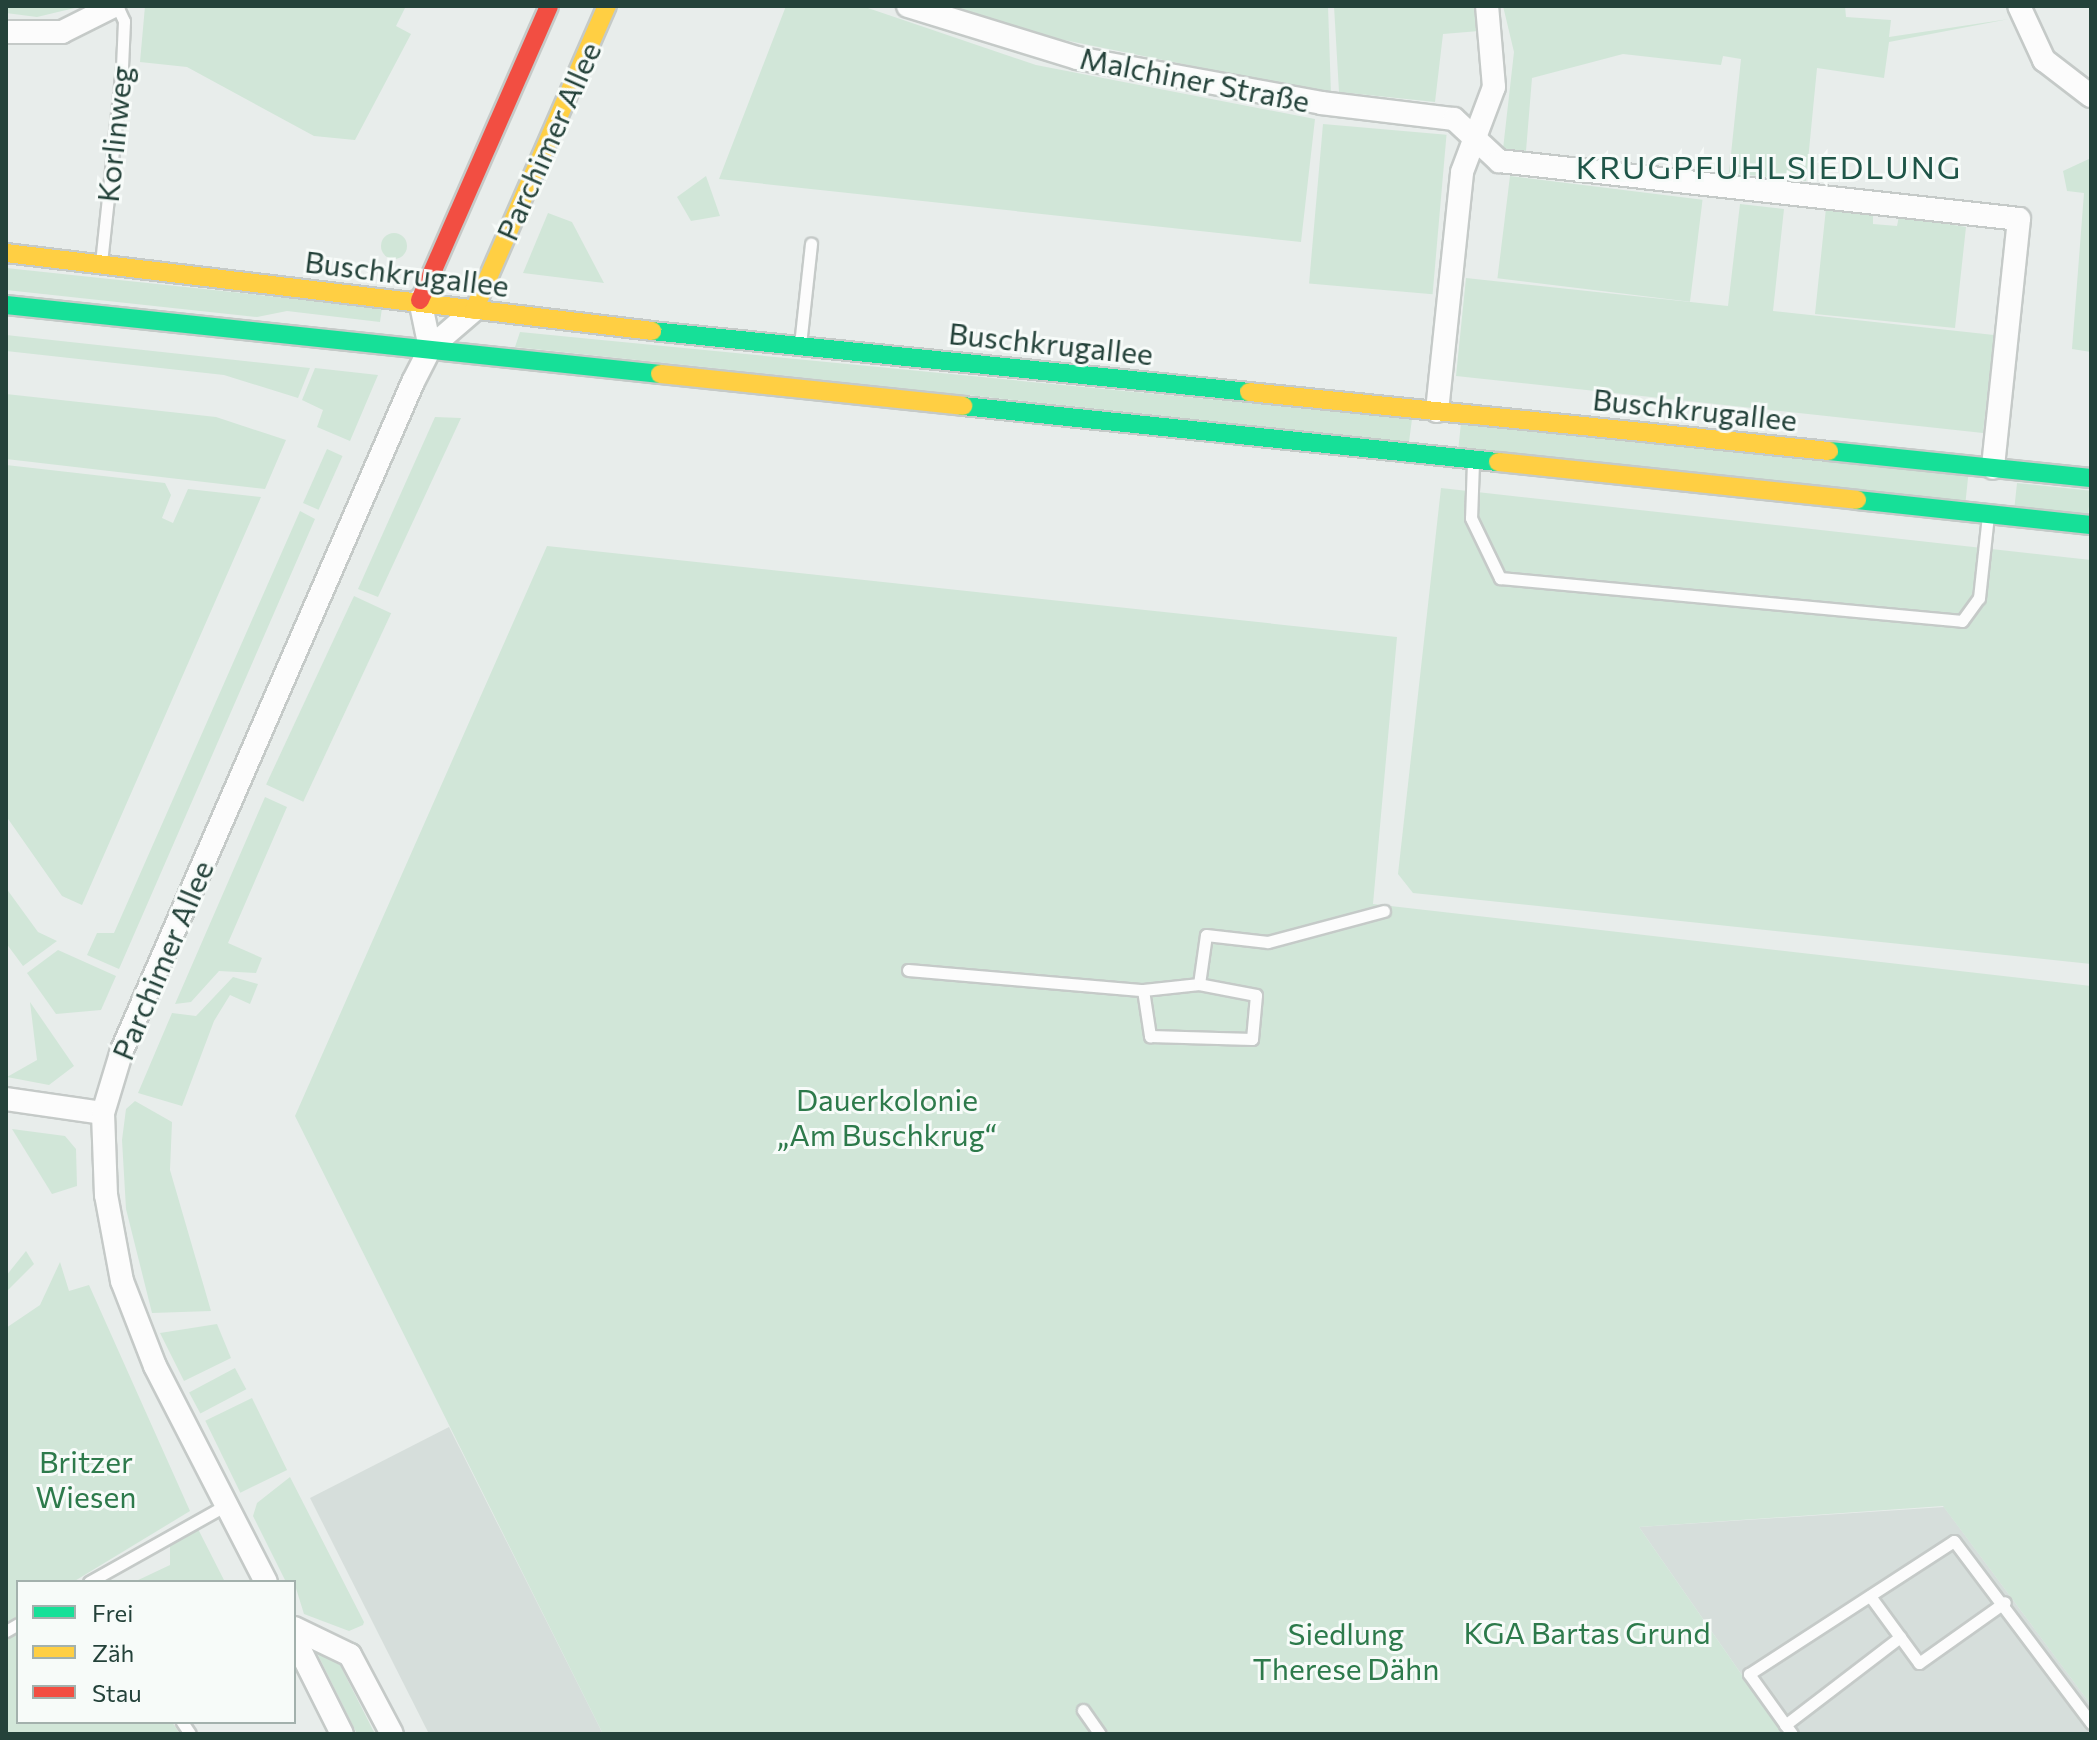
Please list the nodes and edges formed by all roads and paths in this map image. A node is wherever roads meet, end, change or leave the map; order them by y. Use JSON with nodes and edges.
{"nodes":[{"id":1,"x":116,"y":6,"type":"edge"},
{"id":2,"x":549,"y":6,"type":"edge"},
{"id":3,"x":607,"y":6,"type":"edge"},
{"id":4,"x":908,"y":6,"type":"edge"},
{"id":5,"x":1487,"y":6,"type":"edge"},
{"id":6,"x":2019,"y":6,"type":"edge"},
{"id":7,"x":6,"y":32,"type":"edge"},
{"id":8,"x":2091,"y":96,"type":"edge"},
{"id":9,"x":1478,"y":142,"type":"junction"},
{"id":10,"x":811,"y":244,"type":"dead end"},
{"id":11,"x":6,"y":253,"type":"edge"},
{"id":12,"x":101,"y":264,"type":"junction"},
{"id":13,"x":420,"y":300,"type":"junction"},
{"id":14,"x":6,"y":305,"type":"edge"},
{"id":15,"x":474,"y":310,"type":"junction"},
{"id":16,"x":800,"y":346,"type":"junction"},
{"id":17,"x":430,"y":348,"type":"junction"},
{"id":18,"x":1437,"y":411,"type":"junction"},
{"id":19,"x":1432,"y":457,"type":"junction"},
{"id":20,"x":1473,"y":461,"type":"junction"},
{"id":21,"x":2091,"y":478,"type":"edge"},
{"id":22,"x":1991,"y":491,"type":"junction"},
{"id":23,"x":2091,"y":525,"type":"edge"},
{"id":24,"x":1384,"y":911,"type":"dead end"},
{"id":25,"x":908,"y":970,"type":"dead end"},
{"id":26,"x":1199,"y":984,"type":"junction"},
{"id":27,"x":1143,"y":990,"type":"junction"},
{"id":28,"x":6,"y":1099,"type":"edge"},
{"id":29,"x":103,"y":1113,"type":"junction"},
{"id":30,"x":226,"y":1505,"type":"junction"},
{"id":31,"x":93,"y":1580,"type":"edge"},
{"id":32,"x":265,"y":1580,"type":"edge"},
{"id":33,"x":1870,"y":1596,"type":"junction"},
{"id":34,"x":2005,"y":1602,"type":"junction"},
{"id":35,"x":296,"y":1629,"type":"edge"},
{"id":36,"x":1900,"y":1637,"type":"junction"},
{"id":37,"x":296,"y":1642,"type":"edge"},
{"id":38,"x":1083,"y":1710,"type":"dead end"},
{"id":39,"x":2091,"y":1723,"type":"edge"},
{"id":40,"x":1788,"y":1729,"type":"edge"},
{"id":41,"x":342,"y":1734,"type":"edge"},
{"id":42,"x":392,"y":1734,"type":"edge"},
{"id":43,"x":1100,"y":1734,"type":"edge"}],
"edges":[{"from":1,"to":7,"type":"street"},
{"from":1,"to":12,"type":"lane","name":"Korlinweg"},
{"from":2,"to":13,"type":"main road","name":"Parchimer Allee"},
{"from":3,"to":15,"type":"main road","name":"Parchimer Allee"},
{"from":4,"to":9,"type":"street","name":"Malchiner Straße"},
{"from":5,"to":9,"type":"street"},
{"from":6,"to":8,"type":"street"},
{"from":9,"to":18,"type":"street"},
{"from":9,"to":22,"type":"street","name":"Malchiner Straße"},
{"from":10,"to":16,"type":"lane"},
{"from":11,"to":12,"type":"main road","name":"Buschkrugallee"},
{"from":12,"to":13,"type":"main road","name":"Buschkrugallee"},
{"from":13,"to":15,"type":"main road","name":"Buschkrugallee"},
{"from":13,"to":17,"type":"street"},
{"from":14,"to":17,"type":"main road","name":"Buschkrugallee"},
{"from":15,"to":16,"type":"main road","name":"Buschkrugallee"},
{"from":15,"to":17,"type":"street","name":"Parchimer Allee"},
{"from":16,"to":18,"type":"main road","name":"Buschkrugallee"},
{"from":17,"to":19,"type":"main road","name":"Buschkrugallee"},
{"from":17,"to":29,"type":"street","name":"Parchimer Allee"},
{"from":18,"to":19,"type":"main road"},
{"from":18,"to":22,"type":"main road","name":"Buschkrugallee"},
{"from":19,"to":20,"type":"main road","name":"Buschkrugallee"},
{"from":20,"to":22,"type":"main road","name":"Buschkrugallee"},
{"from":20,"to":22,"type":"lane"},
{"from":21,"to":22,"type":"main road","name":"Buschkrugallee"},
{"from":22,"to":23,"type":"main road","name":"Buschkrugallee"},
{"from":24,"to":26,"type":"lane"},
{"from":25,"to":27,"type":"lane"},
{"from":26,"to":27,"type":"lane"},
{"from":26,"to":27,"type":"lane"},
{"from":28,"to":29,"type":"street"},
{"from":29,"to":30,"type":"street","name":"Parchimer Allee"},
{"from":30,"to":31,"type":"lane"},
{"from":30,"to":32,"type":"street","name":"Parchimer Allee"},
{"from":33,"to":34,"type":"lane"},
{"from":33,"to":36,"type":"lane"},
{"from":33,"to":40,"type":"lane"},
{"from":34,"to":36,"type":"lane"},
{"from":34,"to":39,"type":"lane"},
{"from":35,"to":42,"type":"street"},
{"from":36,"to":40,"type":"lane"},
{"from":37,"to":41,"type":"street"},
{"from":38,"to":43,"type":"lane"}]}
